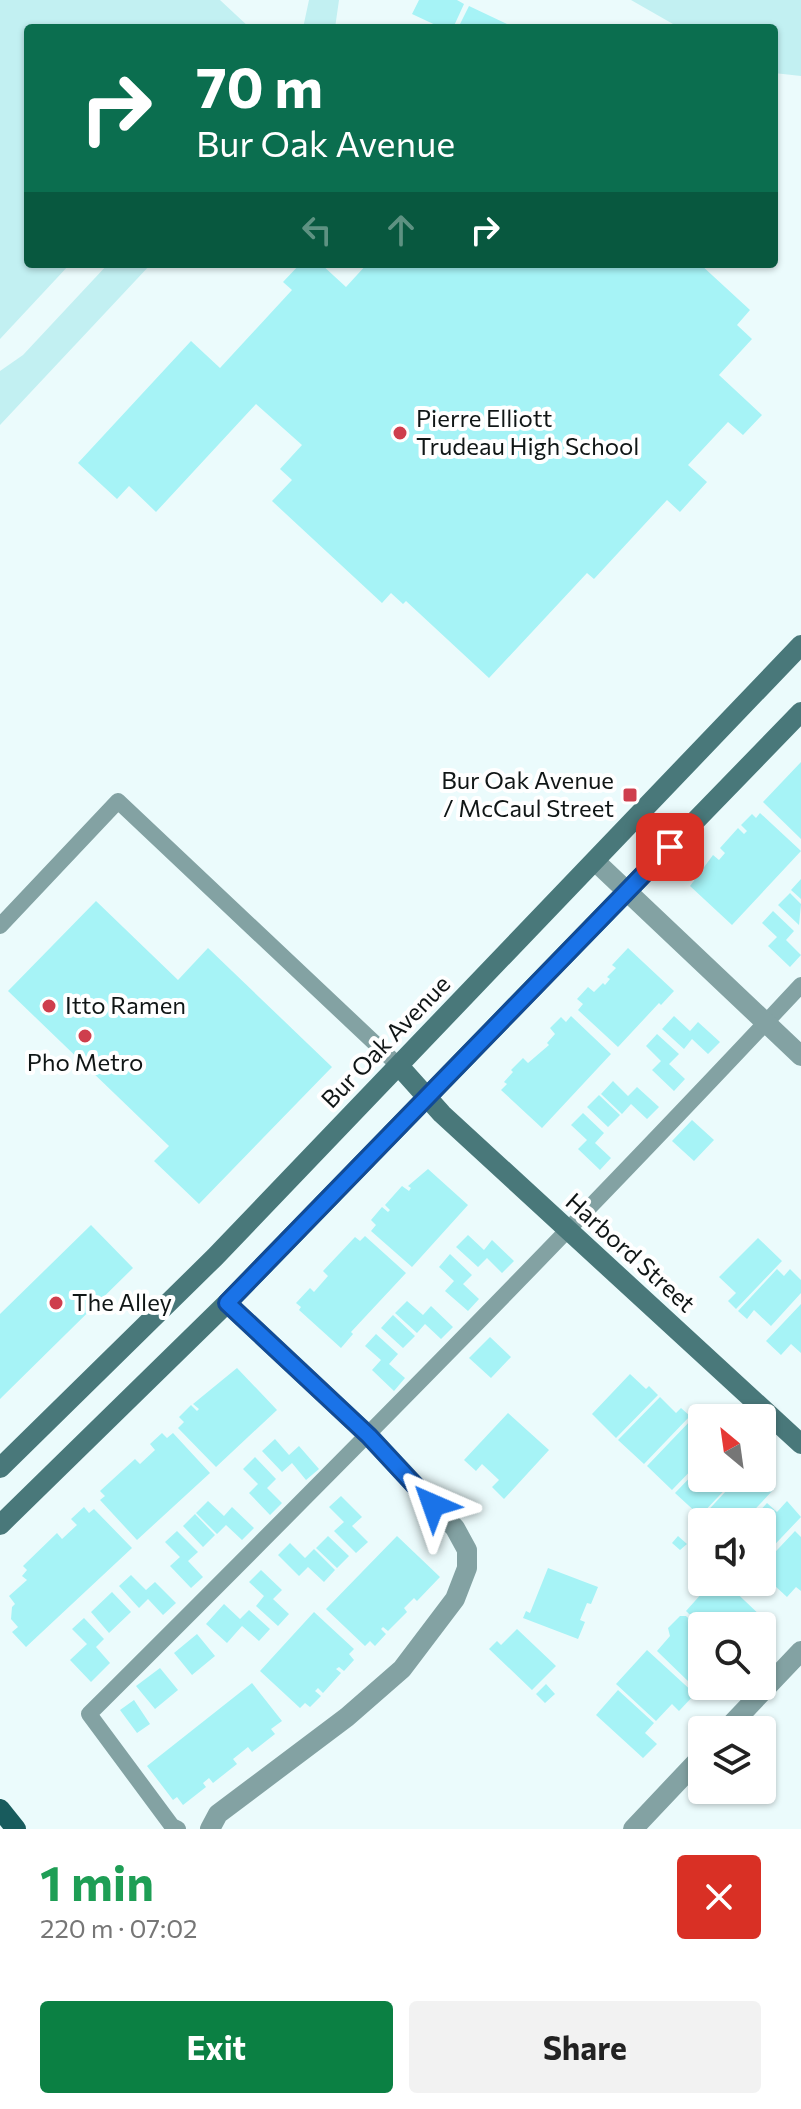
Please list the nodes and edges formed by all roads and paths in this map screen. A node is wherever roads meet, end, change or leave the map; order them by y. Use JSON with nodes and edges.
{"nodes":[{"id":1,"x":801,"y":645,"type":"edge"},
{"id":2,"x":801,"y":712,"type":"edge"},
{"id":3,"x":596,"y":862,"type":"junction"},
{"id":4,"x":626,"y":893,"type":"junction"},
{"id":5,"x":0,"y":926,"type":"edge"},
{"id":6,"x":801,"y":985,"type":"edge"},
{"id":7,"x":766,"y":1023,"type":"junction"},
{"id":8,"x":801,"y":1056,"type":"edge"},
{"id":9,"x":399,"y":1066,"type":"junction"},
{"id":10,"x":427,"y":1097,"type":"junction"},
{"id":11,"x":568,"y":1231,"type":"junction"},
{"id":12,"x":227,"y":1303,"type":"junction"},
{"id":13,"x":369,"y":1436,"type":"junction"},
{"id":14,"x":801,"y":1444,"type":"edge"},
{"id":15,"x":0,"y":1468,"type":"edge"},
{"id":16,"x":0,"y":1525,"type":"edge"},
{"id":17,"x":801,"y":1651,"type":"edge"},
{"id":18,"x":739,"y":1716,"type":"edge"},
{"id":19,"x":688,"y":1771,"type":"edge"},
{"id":20,"x":0,"y":1810,"type":"edge"},
{"id":21,"x":16,"y":1829,"type":"edge"},
{"id":22,"x":178,"y":1829,"type":"edge"},
{"id":23,"x":210,"y":1829,"type":"edge"},
{"id":24,"x":633,"y":1829,"type":"edge"}],
"edges":[{"from":1,"to":3,"type":"street","name":"Bur Oak Avenue"},
{"from":2,"to":4,"type":"street"},
{"from":3,"to":4,"type":"street"},
{"from":3,"to":9,"type":"street","name":"Bur Oak Avenue"},
{"from":4,"to":7,"type":"street"},
{"from":4,"to":10,"type":"street"},
{"from":5,"to":9,"type":"lane"},
{"from":6,"to":7,"type":"lane"},
{"from":7,"to":8,"type":"street"},
{"from":7,"to":11,"type":"lane"},
{"from":9,"to":10,"type":"street","name":"Harbord Street"},
{"from":9,"to":15,"type":"street","name":"Bur Oak Avenue"},
{"from":10,"to":11,"type":"street","name":"Harbord Street"},
{"from":10,"to":12,"type":"street"},
{"from":11,"to":13,"type":"lane"},
{"from":11,"to":14,"type":"street","name":"Harbord Street"},
{"from":12,"to":13,"type":"street"},
{"from":12,"to":16,"type":"street"},
{"from":13,"to":22,"type":"lane"},
{"from":13,"to":23,"type":"street"},
{"from":17,"to":18,"type":"street"},
{"from":19,"to":24,"type":"street"},
{"from":20,"to":21,"type":"main road"}]}
